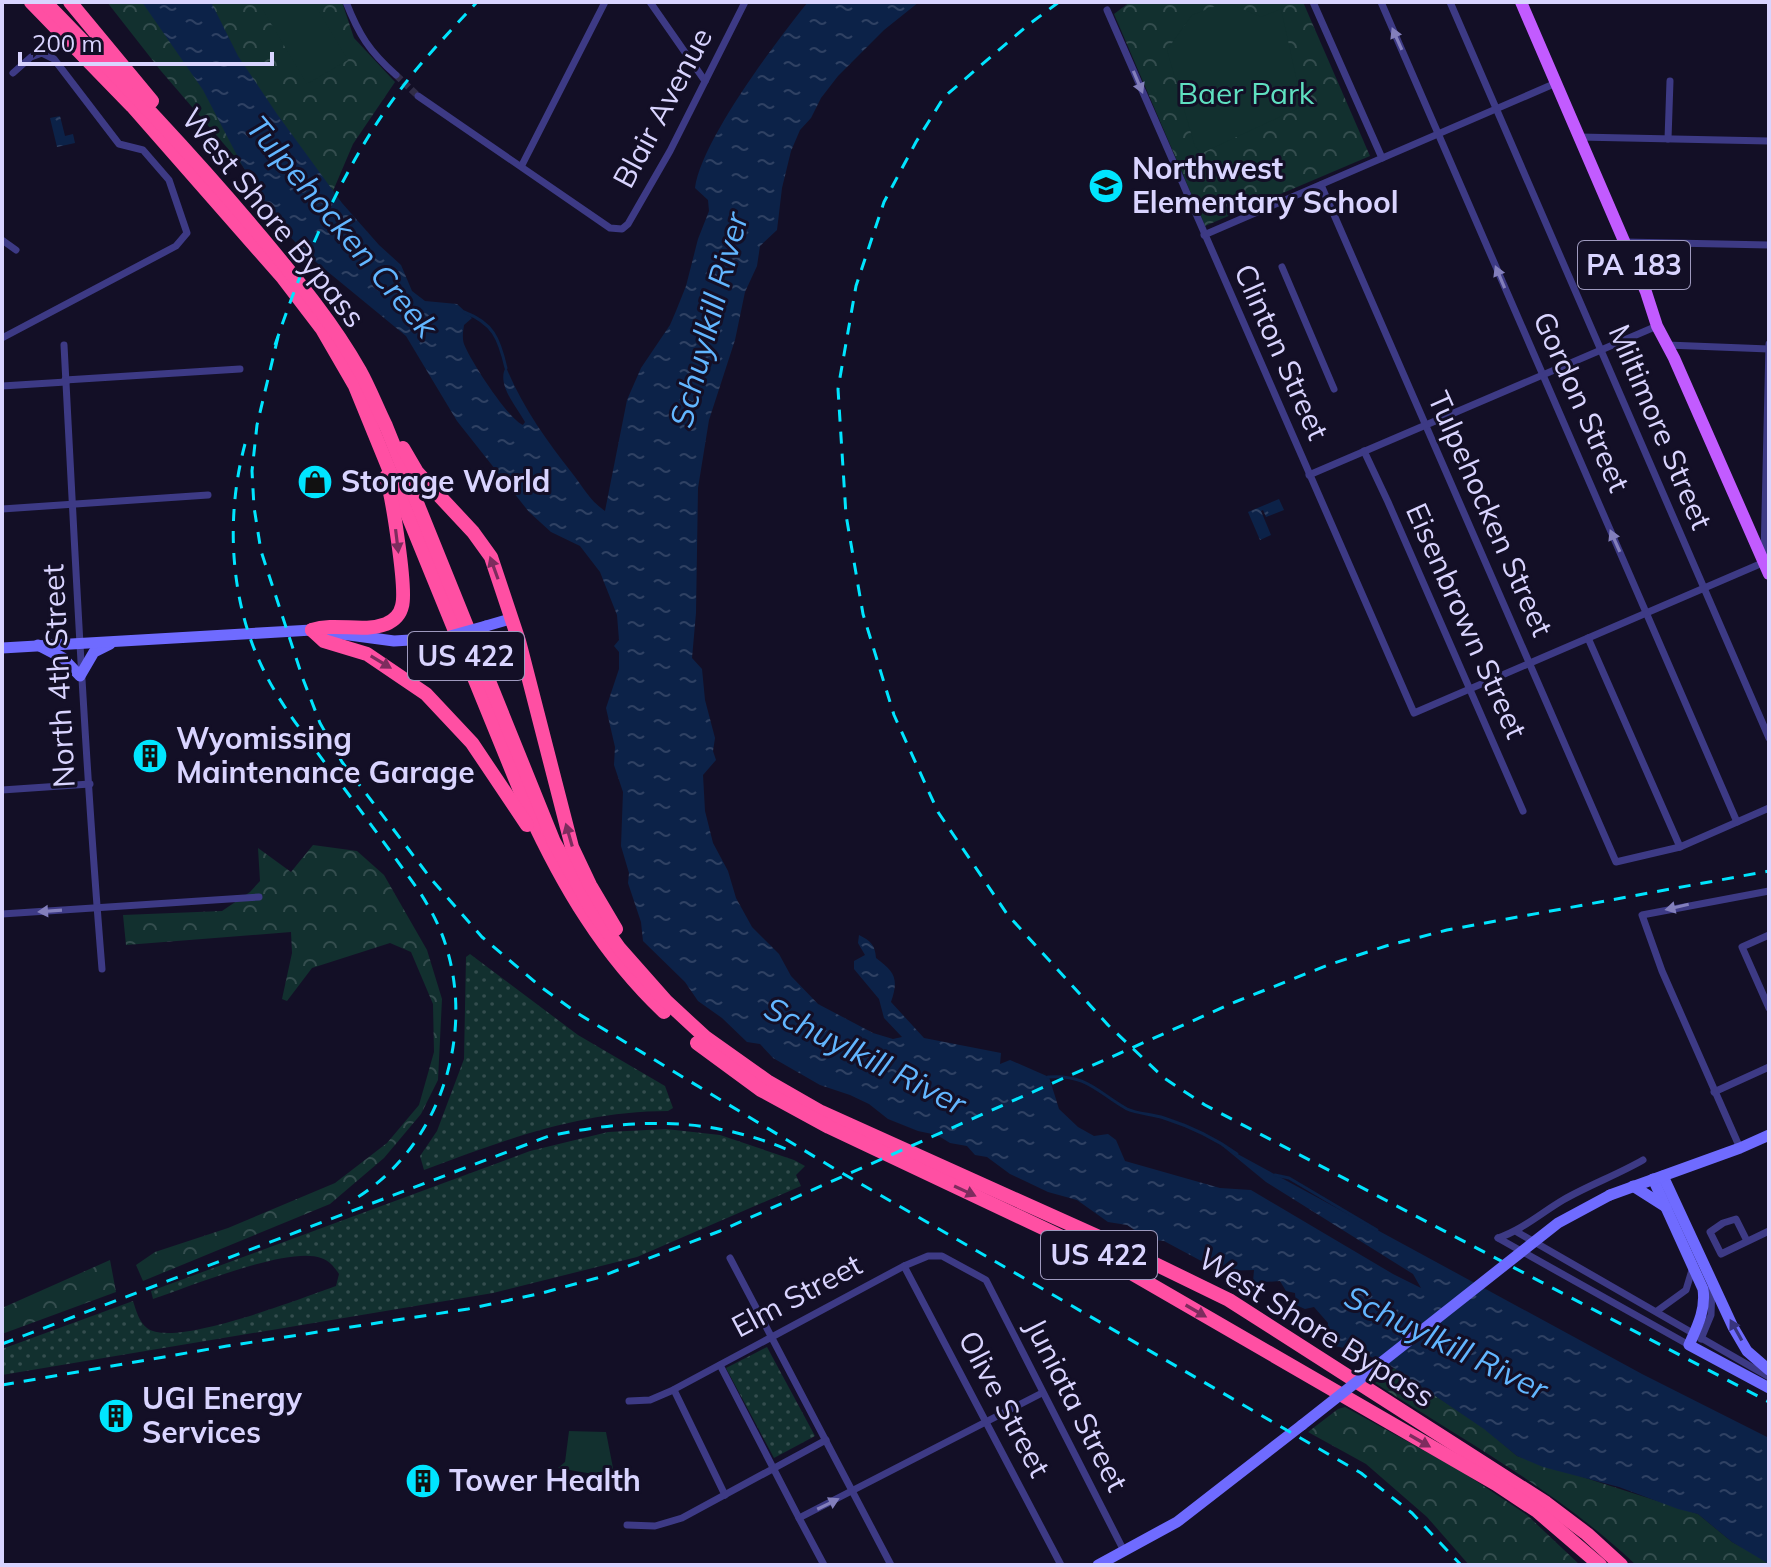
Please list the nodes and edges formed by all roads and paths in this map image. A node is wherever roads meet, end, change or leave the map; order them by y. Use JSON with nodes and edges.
{"nodes":[{"id":1,"x":23,"y":2,"type":"edge"},
{"id":2,"x":31,"y":2,"type":"edge"},
{"id":3,"x":45,"y":2,"type":"edge"},
{"id":4,"x":70,"y":2,"type":"edge"},
{"id":5,"x":346,"y":2,"type":"edge"},
{"id":6,"x":605,"y":2,"type":"edge"},
{"id":7,"x":650,"y":2,"type":"edge"},
{"id":8,"x":745,"y":2,"type":"edge"},
{"id":9,"x":1313,"y":2,"type":"edge"},
{"id":10,"x":1381,"y":2,"type":"edge"},
{"id":11,"x":1450,"y":2,"type":"edge"},
{"id":12,"x":1521,"y":2,"type":"edge"},
{"id":13,"x":1107,"y":10,"type":"dead end"},
{"id":14,"x":62,"y":33,"type":"junction"},
{"id":15,"x":13,"y":73,"type":"dead end"},
{"id":16,"x":396,"y":75,"type":"tunnel mouth"},
{"id":17,"x":705,"y":81,"type":"junction"},
{"id":18,"x":1670,"y":81,"type":"dead end"},
{"id":19,"x":1556,"y":83,"type":"junction"},
{"id":20,"x":418,"y":96,"type":"tunnel mouth"},
{"id":21,"x":1497,"y":108,"type":"junction"},
{"id":22,"x":1439,"y":133,"type":"junction"},
{"id":23,"x":1579,"y":137,"type":"junction"},
{"id":24,"x":1668,"y":139,"type":"junction"},
{"id":25,"x":1769,"y":141,"type":"edge"},
{"id":26,"x":1382,"y":158,"type":"junction"},
{"id":27,"x":522,"y":165,"type":"junction"},
{"id":28,"x":1321,"y":185,"type":"junction"},
{"id":29,"x":1204,"y":235,"type":"junction"},
{"id":30,"x":2,"y":239,"type":"edge"},
{"id":31,"x":1624,"y":242,"type":"junction"},
{"id":32,"x":1769,"y":245,"type":"edge"},
{"id":33,"x":16,"y":250,"type":"dead end"},
{"id":34,"x":273,"y":251,"type":"junction"},
{"id":35,"x":1282,"y":267,"type":"dead end"},
{"id":36,"x":331,"y":324,"type":"junction"},
{"id":37,"x":1657,"y":326,"type":"junction"},
{"id":38,"x":2,"y":338,"type":"edge"},
{"id":39,"x":64,"y":345,"type":"dead end"},
{"id":40,"x":1667,"y":345,"type":"junction"},
{"id":41,"x":1769,"y":346,"type":"edge"},
{"id":42,"x":1600,"y":350,"type":"junction"},
{"id":43,"x":340,"y":360,"type":"junction"},
{"id":44,"x":240,"y":369,"type":"dead end"},
{"id":45,"x":1542,"y":374,"type":"junction"},
{"id":46,"x":66,"y":381,"type":"junction"},
{"id":47,"x":2,"y":386,"type":"edge"},
{"id":48,"x":1334,"y":389,"type":"dead end"},
{"id":49,"x":1425,"y":424,"type":"junction"},
{"id":50,"x":1364,"y":451,"type":"junction"},
{"id":51,"x":1309,"y":475,"type":"junction"},
{"id":52,"x":208,"y":495,"type":"dead end"},
{"id":53,"x":73,"y":504,"type":"junction"},
{"id":54,"x":2,"y":509,"type":"edge"},
{"id":55,"x":1767,"y":565,"type":"edge"},
{"id":56,"x":1704,"y":588,"type":"junction"},
{"id":57,"x":1646,"y":613,"type":"junction"},
{"id":58,"x":510,"y":619,"type":"junction"},
{"id":59,"x":312,"y":630,"type":"junction"},
{"id":60,"x":1588,"y":638,"type":"junction"},
{"id":61,"x":117,"y":641,"type":"junction"},
{"id":62,"x":79,"y":643,"type":"junction"},
{"id":63,"x":37,"y":645,"type":"junction"},
{"id":64,"x":2,"y":648,"type":"edge"},
{"id":65,"x":1529,"y":663,"type":"junction"},
{"id":66,"x":80,"y":676,"type":"junction"},
{"id":67,"x":1470,"y":689,"type":"junction"},
{"id":68,"x":1769,"y":738,"type":"edge"},
{"id":69,"x":90,"y":784,"type":"junction"},
{"id":70,"x":2,"y":790,"type":"edge"},
{"id":71,"x":1769,"y":808,"type":"edge"},
{"id":72,"x":1523,"y":811,"type":"dead end"},
{"id":73,"x":1737,"y":822,"type":"junction"},
{"id":74,"x":1680,"y":847,"type":"junction"},
{"id":75,"x":1768,"y":892,"type":"edge"},
{"id":76,"x":259,"y":897,"type":"dead end"},
{"id":77,"x":97,"y":908,"type":"junction"},
{"id":78,"x":2,"y":914,"type":"edge"},
{"id":79,"x":1769,"y":935,"type":"edge"},
{"id":80,"x":604,"y":946,"type":"junction"},
{"id":81,"x":102,"y":969,"type":"dead end"},
{"id":82,"x":1769,"y":1008,"type":"edge"},
{"id":83,"x":705,"y":1037,"type":"junction"},
{"id":84,"x":1769,"y":1067,"type":"edge"},
{"id":85,"x":1714,"y":1092,"type":"junction"},
{"id":86,"x":1769,"y":1135,"type":"edge"},
{"id":87,"x":1740,"y":1148,"type":"junction"},
{"id":88,"x":1643,"y":1160,"type":"dead end"},
{"id":89,"x":1677,"y":1170,"type":"junction"},
{"id":90,"x":1658,"y":1177,"type":"junction"},
{"id":91,"x":1633,"y":1186,"type":"junction"},
{"id":92,"x":1670,"y":1203,"type":"junction"},
{"id":93,"x":1769,"y":1231,"type":"edge"},
{"id":94,"x":1517,"y":1232,"type":"junction"},
{"id":95,"x":1747,"y":1241,"type":"junction"},
{"id":96,"x":730,"y":1258,"type":"dead end"},
{"id":97,"x":904,"y":1266,"type":"junction"},
{"id":98,"x":1693,"y":1267,"type":"junction"},
{"id":99,"x":986,"y":1280,"type":"joint"},
{"id":100,"x":1712,"y":1283,"type":"junction"},
{"id":101,"x":1657,"y":1311,"type":"junction"},
{"id":102,"x":1698,"y":1335,"type":"junction"},
{"id":103,"x":771,"y":1336,"type":"junction"},
{"id":104,"x":1692,"y":1347,"type":"junction"},
{"id":105,"x":720,"y":1365,"type":"junction"},
{"id":106,"x":1769,"y":1370,"type":"edge"},
{"id":107,"x":1769,"y":1377,"type":"edge"},
{"id":108,"x":1769,"y":1388,"type":"edge"},
{"id":109,"x":674,"y":1390,"type":"junction"},
{"id":110,"x":1042,"y":1393,"type":"junction"},
{"id":111,"x":629,"y":1401,"type":"dead end"},
{"id":112,"x":987,"y":1422,"type":"junction"},
{"id":113,"x":826,"y":1440,"type":"junction"},
{"id":114,"x":773,"y":1469,"type":"junction"},
{"id":115,"x":853,"y":1492,"type":"junction"},
{"id":116,"x":725,"y":1495,"type":"junction"},
{"id":117,"x":799,"y":1518,"type":"junction"},
{"id":118,"x":627,"y":1525,"type":"dead end"},
{"id":119,"x":1124,"y":1551,"type":"junction"},
{"id":120,"x":824,"y":1565,"type":"edge"},
{"id":121,"x":891,"y":1565,"type":"edge"},
{"id":122,"x":1061,"y":1565,"type":"edge"},
{"id":123,"x":1098,"y":1565,"type":"edge"},
{"id":124,"x":1600,"y":1565,"type":"edge"},
{"id":125,"x":1621,"y":1565,"type":"edge"}],
"edges":[{"from":1,"to":14,"type":"highway","number":"US 422"},
{"from":2,"to":14,"type":"highway","name":"West Shore Bypass"},
{"from":3,"to":34,"type":"highway","name":"West Shore Bypass","number":"US 422"},
{"from":4,"to":34,"type":"highway"},
{"from":5,"to":16,"type":"street"},
{"from":6,"to":27,"type":"street"},
{"from":7,"to":17,"type":"street"},
{"from":8,"to":17,"type":"street","name":"Blair Avenue"},
{"from":9,"to":26,"type":"street"},
{"from":22,"to":10,"type":"street","name":"Gordon Street","one_way":true},
{"from":11,"to":21,"type":"street","name":"Miltimore Street"},
{"from":12,"to":19,"type":"main road","number":"PA 183"},
{"from":13,"to":29,"type":"street","name":"Clinton Street","one_way":true},
{"from":14,"to":43,"type":"highway","name":"West Shore Bypass","number":"US 422"},
{"from":15,"to":38,"type":"street"},
{"from":17,"to":27,"type":"street","name":"Blair Avenue"},
{"from":18,"to":24,"type":"street"},
{"from":19,"to":21,"type":"street"},
{"from":19,"to":23,"type":"main road","number":"PA 183"},
{"from":20,"to":27,"type":"street"},
{"from":21,"to":22,"type":"street"},
{"from":21,"to":42,"type":"street","name":"Miltimore Street"},
{"from":22,"to":26,"type":"street"},
{"from":45,"to":22,"type":"street","name":"Gordon Street","one_way":true},
{"from":23,"to":24,"type":"street"},
{"from":23,"to":31,"type":"main road","number":"PA 183"},
{"from":24,"to":25,"type":"street"},
{"from":26,"to":28,"type":"street"},
{"from":28,"to":29,"type":"street"},
{"from":28,"to":49,"type":"street","name":"Tulpehocken Street"},
{"from":29,"to":51,"type":"street","name":"Clinton Street"},
{"from":30,"to":33,"type":"street"},
{"from":31,"to":32,"type":"street"},
{"from":31,"to":37,"type":"main road","number":"PA 183"},
{"from":34,"to":36,"type":"highway","name":"West Shore Bypass","number":"US 422"},
{"from":35,"to":48,"type":"street"},
{"from":58,"to":36,"type":"highway","one_way":true},
{"from":36,"to":83,"type":"highway","name":"West Shore Bypass","number":"US 422"},
{"from":37,"to":40,"type":"main road","number":"PA 183"},
{"from":37,"to":42,"type":"street"},
{"from":39,"to":46,"type":"street","name":"North 4th Street"},
{"from":40,"to":41,"type":"street"},
{"from":40,"to":55,"type":"main road","number":"PA 183"},
{"from":41,"to":55,"type":"street"},
{"from":42,"to":45,"type":"street"},
{"from":42,"to":56,"type":"street","name":"Miltimore Street"},
{"from":43,"to":59,"type":"highway","one_way":true},
{"from":43,"to":80,"type":"highway","name":"West Shore Bypass","number":"US 422"},
{"from":44,"to":46,"type":"street"},
{"from":45,"to":49,"type":"street"},
{"from":57,"to":45,"type":"street","name":"Gordon Street","one_way":true},
{"from":46,"to":47,"type":"street"},
{"from":46,"to":53,"type":"street","name":"North 4th Street"},
{"from":49,"to":50,"type":"street"},
{"from":49,"to":65,"type":"street","name":"Tulpehocken Street"},
{"from":50,"to":51,"type":"street"},
{"from":50,"to":67,"type":"street","name":"Eisenbrown Street"},
{"from":51,"to":67,"type":"street","name":"Clinton Street"},
{"from":52,"to":53,"type":"street"},
{"from":53,"to":54,"type":"street"},
{"from":53,"to":62,"type":"street","name":"North 4th Street"},
{"from":55,"to":56,"type":"street"},
{"from":56,"to":57,"type":"street"},
{"from":56,"to":68,"type":"street","name":"Miltimore Street"},
{"from":57,"to":60,"type":"street"},
{"from":57,"to":73,"type":"street","name":"Gordon Street"},
{"from":58,"to":59,"type":"street","bridge":true},
{"from":83,"to":58,"type":"highway","one_way":true},
{"from":59,"to":61,"type":"street"},
{"from":59,"to":80,"type":"highway","one_way":true},
{"from":60,"to":65,"type":"street"},
{"from":60,"to":74,"type":"street"},
{"from":61,"to":62,"type":"street"},
{"from":61,"to":66,"type":"street"},
{"from":62,"to":63,"type":"street"},
{"from":62,"to":66,"type":"street","name":"North 4th Street"},
{"from":63,"to":64,"type":"street"},
{"from":63,"to":66,"type":"street"},
{"from":65,"to":67,"type":"street"},
{"from":65,"to":74,"type":"street","name":"Tulpehocken Street"},
{"from":66,"to":69,"type":"street","name":"North 4th Street"},
{"from":67,"to":72,"type":"street","name":"Eisenbrown Street"},
{"from":69,"to":70,"type":"street"},
{"from":69,"to":77,"type":"street","name":"North 4th Street"},
{"from":71,"to":73,"type":"street"},
{"from":73,"to":74,"type":"street"},
{"from":75,"to":85,"type":"street","one_way":true},
{"from":76,"to":77,"type":"street"},
{"from":77,"to":78,"type":"street","one_way":true},
{"from":77,"to":81,"type":"street","name":"North 4th Street"},
{"from":79,"to":82,"type":"street"},
{"from":80,"to":124,"type":"highway","name":"West Shore Bypass","number":"US 422","one_way":true},
{"from":83,"to":125,"type":"highway","name":"West Shore Bypass","number":"US 422"},
{"from":84,"to":85,"type":"street"},
{"from":85,"to":87,"type":"street"},
{"from":86,"to":87,"type":"street"},
{"from":87,"to":89,"type":"street"},
{"from":88,"to":94,"type":"street"},
{"from":89,"to":90,"type":"street"},
{"from":89,"to":92,"type":"street"},
{"from":90,"to":91,"type":"street"},
{"from":90,"to":92,"type":"street"},
{"from":91,"to":92,"type":"street"},
{"from":91,"to":119,"type":"street","bridge":true},
{"from":92,"to":98,"type":"street"},
{"from":92,"to":100,"type":"street"},
{"from":93,"to":95,"type":"street"},
{"from":94,"to":101,"type":"street"},
{"from":94,"to":104,"type":"street"},
{"from":95,"to":95,"type":"street"},
{"from":96,"to":103,"type":"street"},
{"from":97,"to":99,"type":"street","name":"Elm Street"},
{"from":97,"to":103,"type":"street","name":"Elm Street"},
{"from":97,"to":112,"type":"street","name":"Olive Street"},
{"from":98,"to":101,"type":"street"},
{"from":98,"to":102,"type":"street"},
{"from":99,"to":110,"type":"street","name":"Juniata Street"},
{"from":100,"to":102,"type":"street"},
{"from":106,"to":100,"type":"street","one_way":true},
{"from":101,"to":102,"type":"street"},
{"from":102,"to":104,"type":"street"},
{"from":102,"to":107,"type":"street"},
{"from":103,"to":105,"type":"street","name":"Elm Street"},
{"from":103,"to":113,"type":"street"},
{"from":104,"to":108,"type":"street"},
{"from":105,"to":109,"type":"street","name":"Elm Street"},
{"from":105,"to":114,"type":"street"},
{"from":109,"to":111,"type":"street","name":"Elm Street"},
{"from":109,"to":116,"type":"street"},
{"from":110,"to":112,"type":"street"},
{"from":110,"to":119,"type":"street","name":"Juniata Street"},
{"from":112,"to":115,"type":"street"},
{"from":112,"to":122,"type":"street","name":"Olive Street"},
{"from":113,"to":114,"type":"street"},
{"from":113,"to":115,"type":"street"},
{"from":114,"to":116,"type":"street"},
{"from":114,"to":117,"type":"street"},
{"from":117,"to":115,"type":"street","one_way":true},
{"from":115,"to":121,"type":"street"},
{"from":116,"to":118,"type":"street"},
{"from":117,"to":120,"type":"street"},
{"from":119,"to":123,"type":"street"}]}
